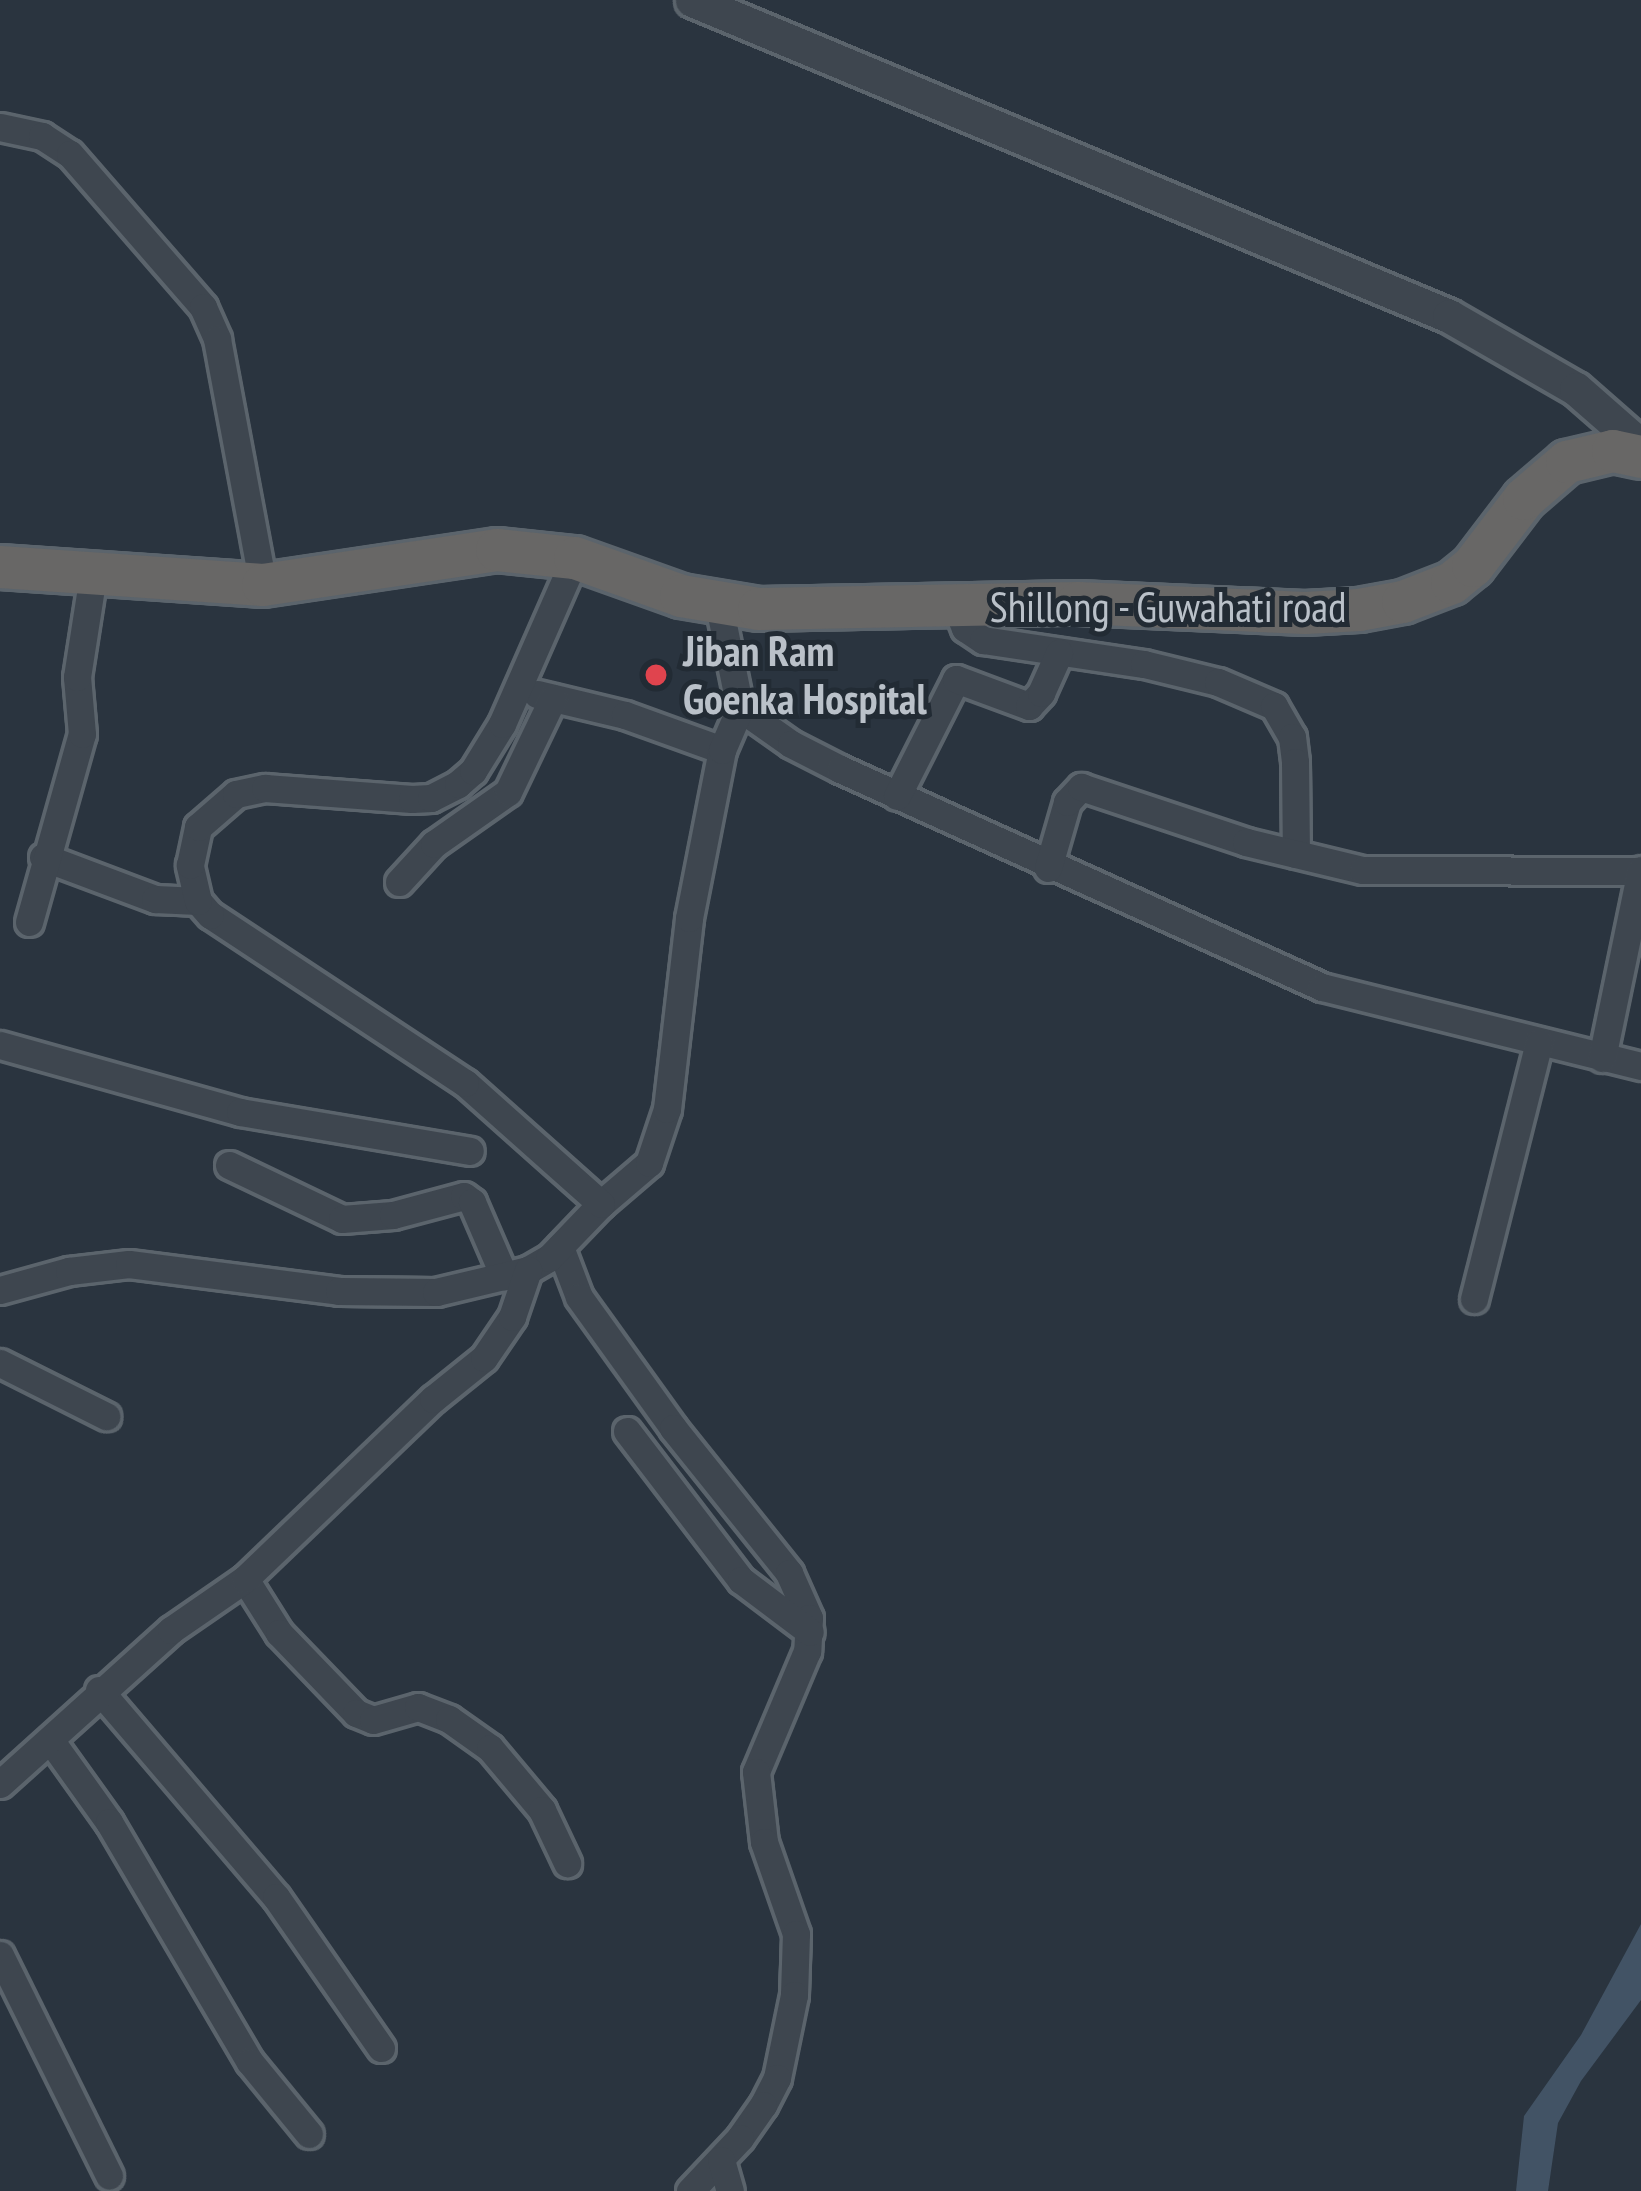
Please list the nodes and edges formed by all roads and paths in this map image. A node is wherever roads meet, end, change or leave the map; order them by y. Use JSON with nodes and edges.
{"nodes":[{"id":1,"x":692,"y":0,"type":"edge"},
{"id":2,"x":0,"y":128,"type":"edge"},
{"id":3,"x":1641,"y":446,"type":"edge"},
{"id":4,"x":1641,"y":457,"type":"edge"},
{"id":5,"x":575,"y":558,"type":"junction"},
{"id":6,"x":0,"y":567,"type":"edge"},
{"id":7,"x":93,"y":575,"type":"junction"},
{"id":8,"x":263,"y":585,"type":"junction"},
{"id":9,"x":719,"y":605,"type":"junction"},
{"id":10,"x":956,"y":606,"type":"junction"},
{"id":11,"x":1059,"y":652,"type":"junction"},
{"id":12,"x":519,"y":690,"type":"junction"},
{"id":13,"x":553,"y":698,"type":"junction"},
{"id":14,"x":740,"y":708,"type":"junction"},
{"id":15,"x":722,"y":750,"type":"junction"},
{"id":16,"x":898,"y":796,"type":"junction"},
{"id":17,"x":1296,"y":854,"type":"junction"},
{"id":18,"x":44,"y":856,"type":"junction"},
{"id":19,"x":1048,"y":868,"type":"junction"},
{"id":20,"x":1641,"y":870,"type":"edge"},
{"id":21,"x":399,"y":882,"type":"dead end"},
{"id":22,"x":198,"y":901,"type":"junction"},
{"id":23,"x":29,"y":922,"type":"dead end"},
{"id":24,"x":1539,"y":1042,"type":"junction"},
{"id":25,"x":0,"y":1045,"type":"edge"},
{"id":26,"x":1602,"y":1058,"type":"junction"},
{"id":27,"x":1641,"y":1066,"type":"edge"},
{"id":28,"x":470,"y":1151,"type":"dead end"},
{"id":29,"x":229,"y":1165,"type":"dead end"},
{"id":30,"x":601,"y":1204,"type":"junction"},
{"id":31,"x":560,"y":1247,"type":"junction"},
{"id":32,"x":516,"y":1273,"type":"junction"},
{"id":33,"x":0,"y":1291,"type":"edge"},
{"id":34,"x":1474,"y":1299,"type":"dead end"},
{"id":35,"x":0,"y":1363,"type":"edge"},
{"id":36,"x":106,"y":1416,"type":"dead end"},
{"id":37,"x":627,"y":1431,"type":"dead end"},
{"id":38,"x":244,"y":1579,"type":"junction"},
{"id":39,"x":810,"y":1632,"type":"junction"},
{"id":40,"x":99,"y":1690,"type":"junction"},
{"id":41,"x":51,"y":1741,"type":"junction"},
{"id":42,"x":0,"y":1784,"type":"edge"},
{"id":43,"x":566,"y":1863,"type":"dead end"},
{"id":44,"x":0,"y":1954,"type":"edge"},
{"id":45,"x":381,"y":2048,"type":"dead end"},
{"id":46,"x":309,"y":2134,"type":"dead end"},
{"id":47,"x":722,"y":2160,"type":"junction"},
{"id":48,"x":109,"y":2176,"type":"dead end"},
{"id":49,"x":690,"y":2191,"type":"edge"},
{"id":50,"x":730,"y":2191,"type":"edge"}],
"edges":[{"from":1,"to":3,"type":"street"},
{"from":2,"to":8,"type":"street"},
{"from":4,"to":10,"type":"highway","name":"Shillong - Guwahati road"},
{"from":5,"to":8,"type":"highway","name":"Shillong - Guwahati road"},
{"from":5,"to":9,"type":"highway","name":"Shillong - Guwahati road"},
{"from":5,"to":12,"type":"street"},
{"from":6,"to":7,"type":"highway","name":"Shillong - Guwahati road"},
{"from":7,"to":8,"type":"highway","name":"Shillong - Guwahati road"},
{"from":7,"to":18,"type":"street"},
{"from":9,"to":10,"type":"highway","name":"Shillong - Guwahati road"},
{"from":9,"to":14,"type":"street"},
{"from":10,"to":11,"type":"street"},
{"from":11,"to":16,"type":"street"},
{"from":11,"to":17,"type":"street"},
{"from":12,"to":13,"type":"street"},
{"from":12,"to":22,"type":"street"},
{"from":13,"to":15,"type":"street"},
{"from":13,"to":21,"type":"street"},
{"from":14,"to":15,"type":"street"},
{"from":14,"to":16,"type":"street"},
{"from":15,"to":30,"type":"street"},
{"from":16,"to":19,"type":"street"},
{"from":17,"to":19,"type":"street"},
{"from":17,"to":20,"type":"street"},
{"from":18,"to":22,"type":"street"},
{"from":18,"to":23,"type":"street"},
{"from":19,"to":24,"type":"street"},
{"from":20,"to":26,"type":"street"},
{"from":22,"to":30,"type":"street"},
{"from":24,"to":26,"type":"street"},
{"from":24,"to":34,"type":"street"},
{"from":25,"to":28,"type":"street"},
{"from":26,"to":27,"type":"street"},
{"from":29,"to":32,"type":"street"},
{"from":30,"to":31,"type":"street"},
{"from":31,"to":32,"type":"street"},
{"from":31,"to":39,"type":"street"},
{"from":32,"to":33,"type":"street"},
{"from":32,"to":38,"type":"street"},
{"from":35,"to":36,"type":"street"},
{"from":37,"to":39,"type":"street"},
{"from":38,"to":40,"type":"street"},
{"from":38,"to":43,"type":"street"},
{"from":39,"to":47,"type":"street"},
{"from":40,"to":41,"type":"street"},
{"from":40,"to":45,"type":"street"},
{"from":41,"to":42,"type":"street"},
{"from":41,"to":46,"type":"street"},
{"from":44,"to":48,"type":"street"},
{"from":47,"to":49,"type":"street"},
{"from":47,"to":50,"type":"street"}]}
